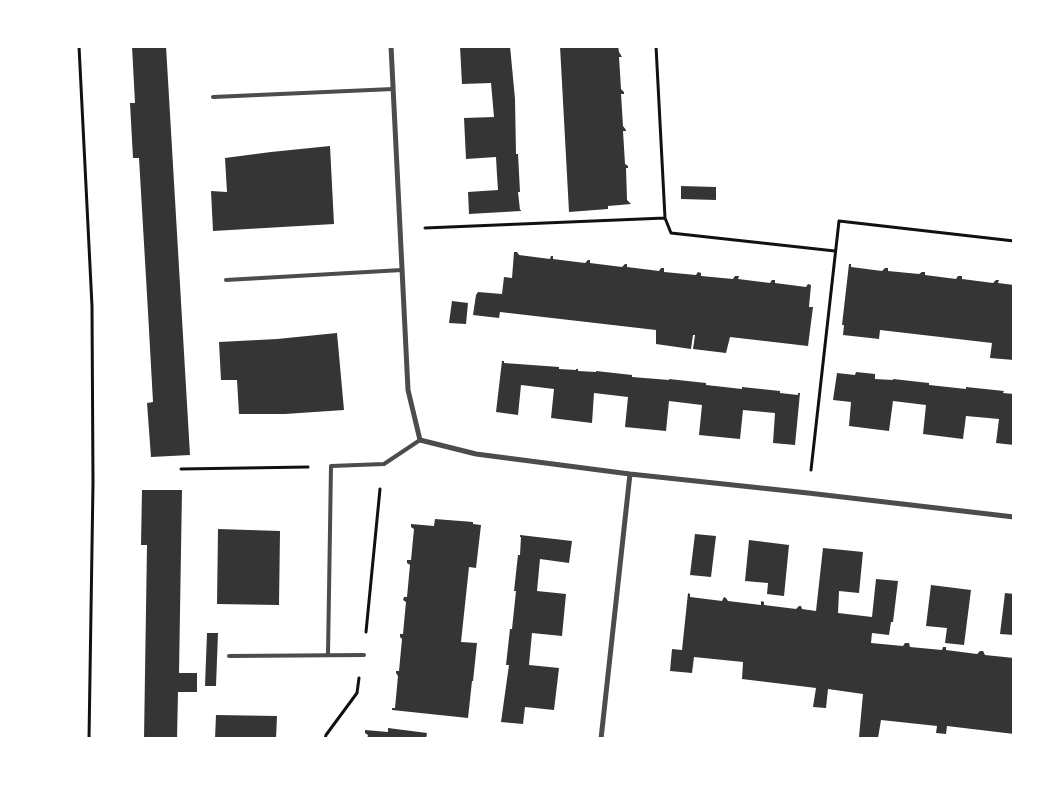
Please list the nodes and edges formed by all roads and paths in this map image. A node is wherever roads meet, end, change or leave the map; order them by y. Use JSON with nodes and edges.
{"nodes":[{"id":1,"x":79,"y":46,"type":"edge"},
{"id":2,"x":391,"y":46,"type":"edge"},
{"id":3,"x":656,"y":46,"type":"edge"},
{"id":4,"x":393,"y":89,"type":"junction"},
{"id":5,"x":213,"y":97,"type":"dead end"},
{"id":6,"x":665,"y":218,"type":"junction"},
{"id":7,"x":400,"y":229,"type":"junction"},
{"id":8,"x":1014,"y":241,"type":"edge"},
{"id":9,"x":836,"y":251,"type":"junction"},
{"id":10,"x":402,"y":270,"type":"junction"},
{"id":11,"x":226,"y":280,"type":"dead end"},
{"id":12,"x":420,"y":440,"type":"junction"},
{"id":13,"x":384,"y":464,"type":"junction"},
{"id":14,"x":331,"y":466,"type":"junction"},
{"id":15,"x":181,"y":470,"type":"dead end"},
{"id":16,"x":630,"y":474,"type":"junction"},
{"id":17,"x":808,"y":493,"type":"junction"},
{"id":18,"x":1014,"y":517,"type":"edge"},
{"id":19,"x":328,"y":655,"type":"junction"},
{"id":20,"x":364,"y":655,"type":"junction"},
{"id":21,"x":229,"y":656,"type":"dead end"},
{"id":22,"x":89,"y":739,"type":"edge"},
{"id":23,"x":325,"y":739,"type":"edge"},
{"id":24,"x":601,"y":739,"type":"edge"}],
"edges":[{"from":1,"to":22,"type":"path"},
{"from":2,"to":4,"type":"street"},
{"from":3,"to":6,"type":"path"},
{"from":4,"to":5,"type":"lane"},
{"from":4,"to":7,"type":"street"},
{"from":6,"to":7,"type":"path"},
{"from":6,"to":9,"type":"path"},
{"from":7,"to":10,"type":"street"},
{"from":8,"to":9,"type":"path"},
{"from":9,"to":17,"type":"path"},
{"from":10,"to":11,"type":"lane"},
{"from":10,"to":12,"type":"street"},
{"from":12,"to":13,"type":"lane"},
{"from":12,"to":16,"type":"street"},
{"from":13,"to":14,"type":"lane"},
{"from":13,"to":20,"type":"path"},
{"from":14,"to":15,"type":"path"},
{"from":14,"to":19,"type":"lane"},
{"from":16,"to":17,"type":"street"},
{"from":16,"to":24,"type":"street"},
{"from":17,"to":18,"type":"street"},
{"from":19,"to":20,"type":"lane"},
{"from":19,"to":21,"type":"lane"},
{"from":20,"to":23,"type":"path"}]}
